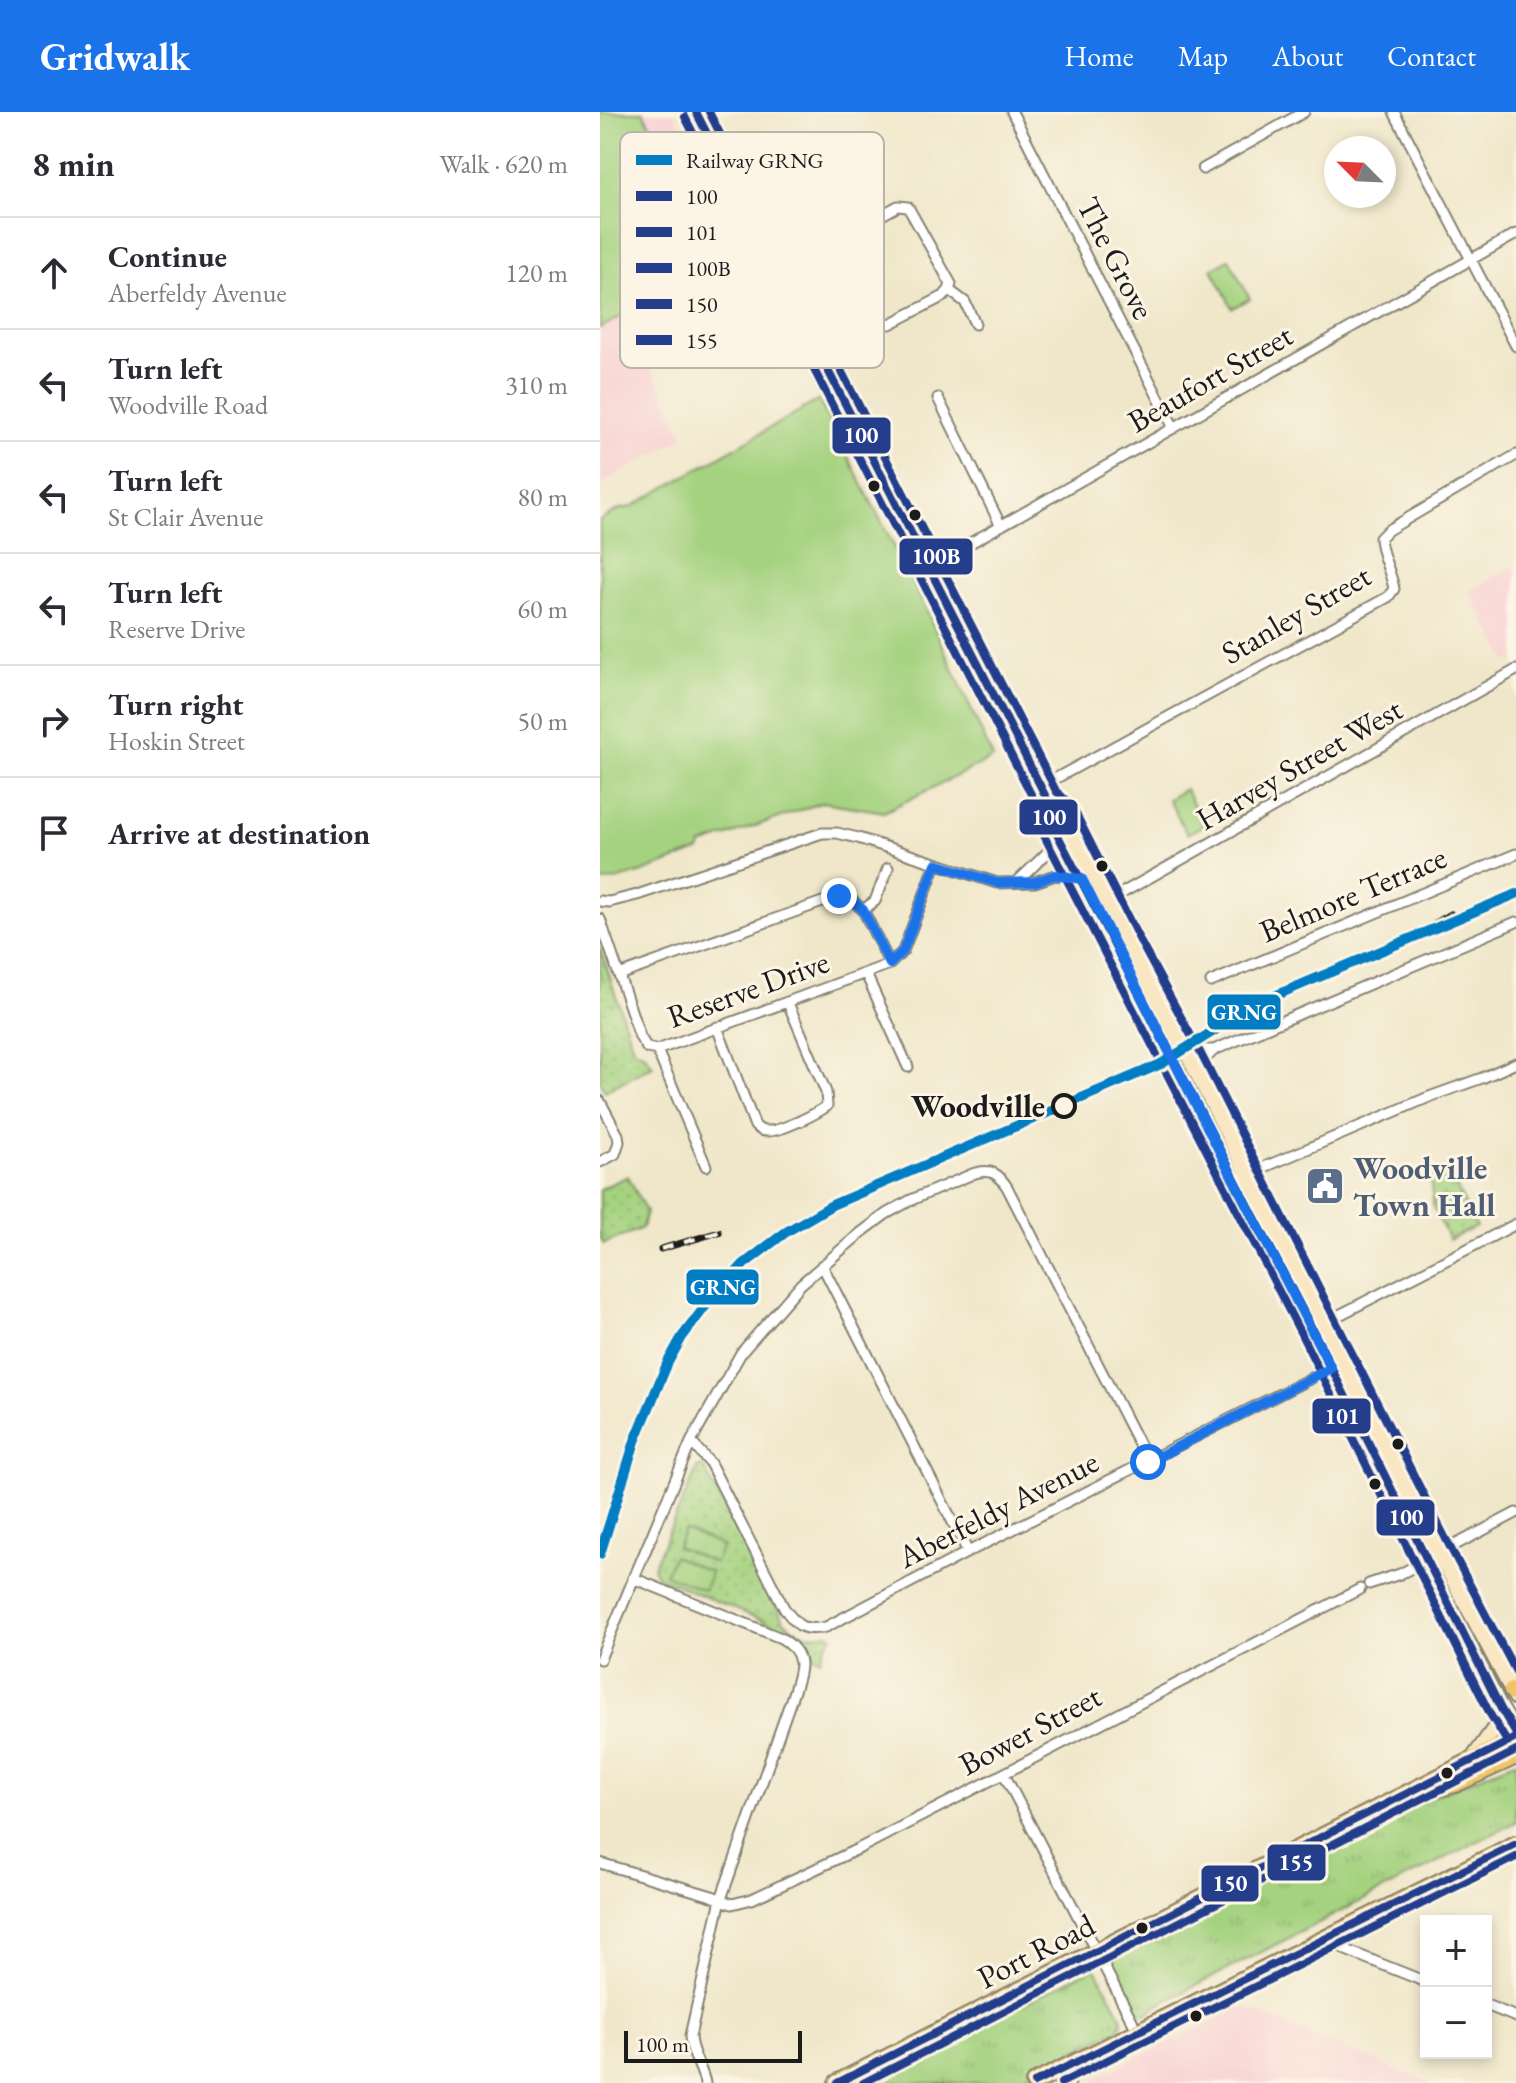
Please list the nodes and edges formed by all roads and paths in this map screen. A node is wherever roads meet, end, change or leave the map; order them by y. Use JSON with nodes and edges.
{"nodes":[{"id":1,"x":696,"y":112,"type":"edge"},
{"id":2,"x":1012,"y":112,"type":"edge"},
{"id":3,"x":1304,"y":112,"type":"edge"},
{"id":4,"x":1394,"y":112,"type":"edge"},
{"id":5,"x":706,"y":132,"type":"edge"},
{"id":6,"x":1203,"y":169,"type":"dead end"},
{"id":7,"x":884,"y":214,"type":"edge"},
{"id":8,"x":1516,"y":234,"type":"edge"},
{"id":9,"x":1471,"y":260,"type":"junction"},
{"id":10,"x":949,"y":290,"type":"junction"},
{"id":11,"x":884,"y":323,"type":"edge"},
{"id":12,"x":975,"y":324,"type":"dead end"},
{"id":13,"x":1516,"y":346,"type":"edge"},
{"id":14,"x":828,"y":368,"type":"edge"},
{"id":15,"x":938,"y":398,"type":"dead end"},
{"id":16,"x":1174,"y":428,"type":"junction"},
{"id":17,"x":1516,"y":455,"type":"edge"},
{"id":18,"x":1001,"y":526,"type":"junction"},
{"id":19,"x":928,"y":567,"type":"junction"},
{"id":20,"x":1516,"y":670,"type":"edge"},
{"id":21,"x":1044,"y":793,"type":"junction"},
{"id":22,"x":1059,"y":836,"type":"junction"},
{"id":23,"x":1516,"y":854,"type":"edge"},
{"id":24,"x":936,"y":864,"type":"junction"},
{"id":25,"x":888,"y":868,"type":"dead end"},
{"id":26,"x":1082,"y":879,"type":"junction"},
{"id":27,"x":1018,"y":881,"type":"junction"},
{"id":28,"x":600,"y":901,"type":"edge"},
{"id":29,"x":1108,"y":901,"type":"junction"},
{"id":30,"x":863,"y":910,"type":"junction"},
{"id":31,"x":600,"y":919,"type":"edge"},
{"id":32,"x":1516,"y":922,"type":"edge"},
{"id":33,"x":890,"y":964,"type":"junction"},
{"id":34,"x":866,"y":974,"type":"junction"},
{"id":35,"x":619,"y":975,"type":"junction"},
{"id":36,"x":1211,"y":982,"type":"dead end"},
{"id":37,"x":788,"y":1003,"type":"junction"},
{"id":38,"x":717,"y":1027,"type":"junction"},
{"id":39,"x":657,"y":1050,"type":"junction"},
{"id":40,"x":1185,"y":1050,"type":"junction"},
{"id":41,"x":1214,"y":1050,"type":"junction"},
{"id":42,"x":1516,"y":1063,"type":"edge"},
{"id":43,"x":908,"y":1067,"type":"dead end"},
{"id":44,"x":1195,"y":1069,"type":"junction"},
{"id":45,"x":600,"y":1101,"type":"edge"},
{"id":46,"x":600,"y":1162,"type":"edge"},
{"id":47,"x":706,"y":1166,"type":"dead end"},
{"id":48,"x":1241,"y":1176,"type":"junction"},
{"id":49,"x":1516,"y":1224,"type":"edge"},
{"id":50,"x":822,"y":1265,"type":"junction"},
{"id":51,"x":1318,"y":1326,"type":"junction"},
{"id":52,"x":1337,"y":1365,"type":"junction"},
{"id":53,"x":691,"y":1442,"type":"junction"},
{"id":54,"x":1148,"y":1462,"type":"junction"},
{"id":55,"x":1516,"y":1513,"type":"edge"},
{"id":56,"x":968,"y":1552,"type":"junction"},
{"id":57,"x":1433,"y":1556,"type":"junction"},
{"id":58,"x":633,"y":1578,"type":"junction"},
{"id":59,"x":600,"y":1659,"type":"edge"},
{"id":60,"x":1515,"y":1694,"type":"edge"},
{"id":61,"x":1501,"y":1709,"type":"junction"},
{"id":62,"x":1516,"y":1736,"type":"edge"},
{"id":63,"x":1516,"y":1756,"type":"edge"},
{"id":64,"x":1472,"y":1760,"type":"junction"},
{"id":65,"x":1004,"y":1774,"type":"junction"},
{"id":66,"x":1402,"y":1796,"type":"junction"},
{"id":67,"x":1516,"y":1844,"type":"edge"},
{"id":68,"x":600,"y":1863,"type":"edge"},
{"id":69,"x":721,"y":1899,"type":"junction"},
{"id":70,"x":1333,"y":1935,"type":"junction"},
{"id":71,"x":1095,"y":1953,"type":"junction"},
{"id":72,"x":1420,"y":1980,"type":"edge"},
{"id":73,"x":1492,"y":2007,"type":"edge"},
{"id":74,"x":1516,"y":2017,"type":"edge"},
{"id":75,"x":1138,"y":2032,"type":"junction"},
{"id":76,"x":1066,"y":2076,"type":"edge"},
{"id":77,"x":704,"y":2079,"type":"edge"},
{"id":78,"x":714,"y":2083,"type":"edge"},
{"id":79,"x":837,"y":2083,"type":"edge"},
{"id":80,"x":1034,"y":2083,"type":"edge"}],
"edges":[{"from":1,"to":5,"type":"main road"},
{"from":2,"to":16,"type":"street","name":"The Grove"},
{"from":3,"to":6,"type":"street"},
{"from":4,"to":9,"type":"street"},
{"from":7,"to":10,"type":"street"},
{"from":8,"to":9,"type":"street","name":"Beaufort Street"},
{"from":9,"to":13,"type":"street"},
{"from":9,"to":16,"type":"street","name":"Beaufort Street"},
{"from":10,"to":11,"type":"street"},
{"from":10,"to":12,"type":"street"},
{"from":14,"to":19,"type":"main road"},
{"from":15,"to":18,"type":"street"},
{"from":16,"to":18,"type":"street","name":"Beaufort Street"},
{"from":17,"to":21,"type":"street","name":"Stanley Street"},
{"from":18,"to":19,"type":"street","name":"Beaufort Street"},
{"from":19,"to":21,"type":"main road"},
{"from":20,"to":29,"type":"street","name":"Harvey Street West"},
{"from":21,"to":22,"type":"main road"},
{"from":21,"to":29,"type":"main road"},
{"from":22,"to":26,"type":"main road"},
{"from":22,"to":27,"type":"street"},
{"from":23,"to":36,"type":"street","name":"Belmore Terrace"},
{"from":24,"to":27,"type":"street"},
{"from":24,"to":28,"type":"street"},
{"from":24,"to":33,"type":"street"},
{"from":25,"to":30,"type":"street"},
{"from":26,"to":27,"type":"street"},
{"from":26,"to":48,"type":"main road"},
{"from":29,"to":40,"type":"main road"},
{"from":30,"to":33,"type":"street"},
{"from":30,"to":35,"type":"street"},
{"from":31,"to":35,"type":"street","name":"Reserve Drive"},
{"from":32,"to":41,"type":"street"},
{"from":33,"to":34,"type":"street","name":"Reserve Drive"},
{"from":34,"to":37,"type":"street","name":"Reserve Drive"},
{"from":34,"to":43,"type":"street"},
{"from":35,"to":39,"type":"street","name":"Reserve Drive"},
{"from":37,"to":38,"type":"street","name":"Reserve Drive"},
{"from":37,"to":38,"type":"street"},
{"from":38,"to":39,"type":"street","name":"Reserve Drive"},
{"from":39,"to":47,"type":"street"},
{"from":40,"to":41,"type":"street"},
{"from":40,"to":44,"type":"main road"},
{"from":41,"to":44,"type":"street"},
{"from":42,"to":48,"type":"street"},
{"from":44,"to":48,"type":"main road"},
{"from":45,"to":46,"type":"street"},
{"from":48,"to":51,"type":"main road"},
{"from":49,"to":51,"type":"street"},
{"from":50,"to":53,"type":"street"},
{"from":50,"to":54,"type":"street"},
{"from":50,"to":56,"type":"street"},
{"from":51,"to":52,"type":"main road"},
{"from":52,"to":54,"type":"street","name":"Aberfeldy Avenue"},
{"from":52,"to":57,"type":"main road"},
{"from":53,"to":56,"type":"street","name":"Aberfeldy Avenue"},
{"from":53,"to":58,"type":"street"},
{"from":54,"to":56,"type":"street","name":"Aberfeldy Avenue"},
{"from":55,"to":57,"type":"street","name":"Bower Street"},
{"from":57,"to":60,"type":"main road"},
{"from":57,"to":61,"type":"main road"},
{"from":57,"to":65,"type":"street","name":"Bower Street"},
{"from":58,"to":59,"type":"street"},
{"from":58,"to":69,"type":"street"},
{"from":61,"to":62,"type":"main road"},
{"from":61,"to":64,"type":"main road"},
{"from":62,"to":64,"type":"highway","name":"Port Road"},
{"from":63,"to":66,"type":"highway"},
{"from":64,"to":66,"type":"highway","name":"Port Road"},
{"from":65,"to":69,"type":"street","name":"Bower Street"},
{"from":65,"to":71,"type":"street"},
{"from":66,"to":71,"type":"highway","name":"Port Road"},
{"from":67,"to":70,"type":"highway"},
{"from":68,"to":69,"type":"street"},
{"from":69,"to":77,"type":"street"},
{"from":70,"to":72,"type":"street"},
{"from":70,"to":75,"type":"highway"},
{"from":71,"to":75,"type":"street"},
{"from":71,"to":79,"type":"highway","name":"Port Road"},
{"from":73,"to":74,"type":"street"},
{"from":75,"to":76,"type":"highway"},
{"from":76,"to":80,"type":"highway"},
{"from":77,"to":78,"type":"street"}]}
